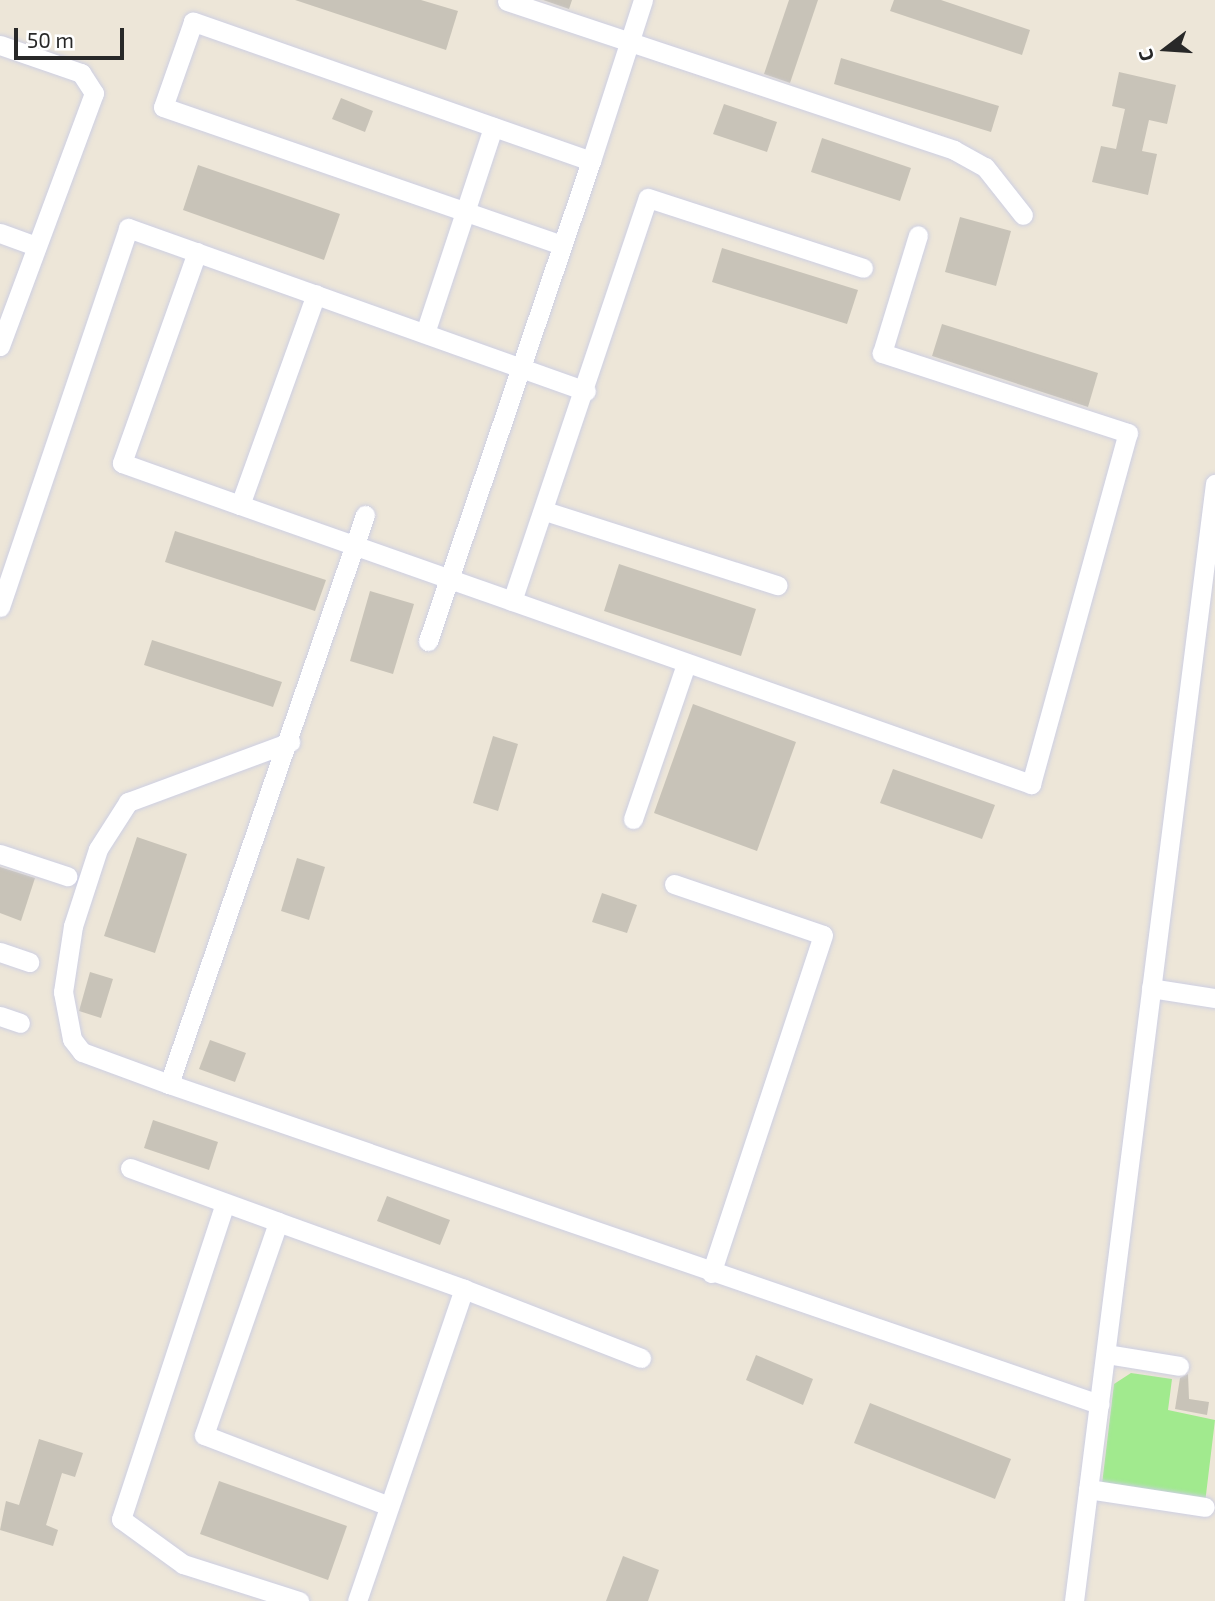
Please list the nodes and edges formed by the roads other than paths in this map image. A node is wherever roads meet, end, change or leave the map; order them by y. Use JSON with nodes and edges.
{"nodes":[{"id":1,"x":643,"y":0,"type":"edge"},
{"id":2,"x":507,"y":1,"type":"edge"},
{"id":3,"x":630,"y":41,"type":"junction"},
{"id":4,"x":0,"y":45,"type":"edge"},
{"id":5,"x":493,"y":127,"type":"junction"},
{"id":6,"x":591,"y":162,"type":"junction"},
{"id":7,"x":466,"y":211,"type":"junction"},
{"id":8,"x":1023,"y":215,"type":"dead end"},
{"id":9,"x":0,"y":233,"type":"edge"},
{"id":10,"x":918,"y":235,"type":"dead end"},
{"id":11,"x":562,"y":245,"type":"junction"},
{"id":12,"x":36,"y":246,"type":"junction"},
{"id":13,"x":197,"y":252,"type":"junction"},
{"id":14,"x":863,"y":268,"type":"dead end"},
{"id":15,"x":316,"y":294,"type":"junction"},
{"id":16,"x":425,"y":333,"type":"junction"},
{"id":17,"x":2,"y":336,"type":"edge"},
{"id":18,"x":520,"y":367,"type":"junction"},
{"id":19,"x":586,"y":391,"type":"junction"},
{"id":20,"x":1215,"y":484,"type":"edge"},
{"id":21,"x":240,"y":505,"type":"junction"},
{"id":22,"x":545,"y":511,"type":"junction"},
{"id":23,"x":365,"y":515,"type":"dead end"},
{"id":24,"x":355,"y":545,"type":"junction"},
{"id":25,"x":448,"y":577,"type":"junction"},
{"id":26,"x":1208,"y":582,"type":"edge"},
{"id":27,"x":777,"y":585,"type":"dead end"},
{"id":28,"x":512,"y":601,"type":"junction"},
{"id":29,"x":0,"y":607,"type":"edge"},
{"id":30,"x":428,"y":641,"type":"dead end"},
{"id":31,"x":685,"y":667,"type":"junction"},
{"id":32,"x":290,"y":742,"type":"junction"},
{"id":33,"x":633,"y":819,"type":"dead end"},
{"id":34,"x":0,"y":854,"type":"edge"},
{"id":35,"x":67,"y":876,"type":"dead end"},
{"id":36,"x":674,"y":884,"type":"dead end"},
{"id":37,"x":0,"y":952,"type":"edge"},
{"id":38,"x":29,"y":962,"type":"dead end"},
{"id":39,"x":1151,"y":989,"type":"junction"},
{"id":40,"x":1215,"y":998,"type":"edge"},
{"id":41,"x":0,"y":1016,"type":"edge"},
{"id":42,"x":20,"y":1023,"type":"dead end"},
{"id":43,"x":169,"y":1084,"type":"junction"},
{"id":44,"x":130,"y":1168,"type":"dead end"},
{"id":45,"x":225,"y":1203,"type":"junction"},
{"id":46,"x":278,"y":1223,"type":"junction"},
{"id":47,"x":710,"y":1273,"type":"junction"},
{"id":48,"x":464,"y":1289,"type":"junction"},
{"id":49,"x":1106,"y":1354,"type":"junction"},
{"id":50,"x":641,"y":1358,"type":"dead end"},
{"id":51,"x":1179,"y":1366,"type":"dead end"},
{"id":52,"x":1099,"y":1404,"type":"junction"},
{"id":53,"x":1088,"y":1489,"type":"junction"},
{"id":54,"x":389,"y":1506,"type":"junction"},
{"id":55,"x":1205,"y":1507,"type":"dead end"},
{"id":56,"x":299,"y":1601,"type":"edge"},
{"id":57,"x":357,"y":1601,"type":"edge"},
{"id":58,"x":1074,"y":1601,"type":"edge"}],
"edges":[{"from":1,"to":3,"type":"street"},
{"from":2,"to":3,"type":"street"},
{"from":3,"to":6,"type":"street"},
{"from":3,"to":8,"type":"street"},
{"from":4,"to":12,"type":"street"},
{"from":5,"to":6,"type":"street"},
{"from":5,"to":7,"type":"street"},
{"from":5,"to":7,"type":"street"},
{"from":6,"to":11,"type":"street"},
{"from":7,"to":11,"type":"street"},
{"from":7,"to":16,"type":"street"},
{"from":9,"to":12,"type":"street"},
{"from":10,"to":31,"type":"street"},
{"from":11,"to":18,"type":"street"},
{"from":12,"to":17,"type":"street"},
{"from":13,"to":15,"type":"street"},
{"from":13,"to":21,"type":"street"},
{"from":13,"to":29,"type":"street"},
{"from":14,"to":19,"type":"street"},
{"from":15,"to":16,"type":"street"},
{"from":15,"to":21,"type":"street"},
{"from":16,"to":18,"type":"street"},
{"from":18,"to":19,"type":"street"},
{"from":18,"to":25,"type":"street"},
{"from":19,"to":22,"type":"street"},
{"from":20,"to":26,"type":"street"},
{"from":21,"to":24,"type":"street"},
{"from":22,"to":27,"type":"street"},
{"from":22,"to":28,"type":"street"},
{"from":23,"to":24,"type":"street"},
{"from":24,"to":25,"type":"street"},
{"from":24,"to":32,"type":"street"},
{"from":25,"to":28,"type":"street"},
{"from":25,"to":30,"type":"street"},
{"from":26,"to":39,"type":"street"},
{"from":28,"to":31,"type":"street"},
{"from":31,"to":33,"type":"street"},
{"from":32,"to":43,"type":"street"},
{"from":32,"to":43,"type":"street"},
{"from":34,"to":35,"type":"street"},
{"from":36,"to":47,"type":"street"},
{"from":37,"to":38,"type":"street"},
{"from":39,"to":40,"type":"street"},
{"from":39,"to":49,"type":"street"},
{"from":41,"to":42,"type":"street"},
{"from":43,"to":47,"type":"street"},
{"from":44,"to":45,"type":"street"},
{"from":45,"to":46,"type":"street"},
{"from":45,"to":56,"type":"street"},
{"from":46,"to":48,"type":"street"},
{"from":46,"to":54,"type":"street"},
{"from":47,"to":52,"type":"street"},
{"from":48,"to":50,"type":"street"},
{"from":48,"to":54,"type":"street"},
{"from":49,"to":51,"type":"street"},
{"from":49,"to":52,"type":"street"},
{"from":52,"to":53,"type":"street"},
{"from":53,"to":55,"type":"street"},
{"from":53,"to":58,"type":"street"},
{"from":54,"to":57,"type":"street"}]}
